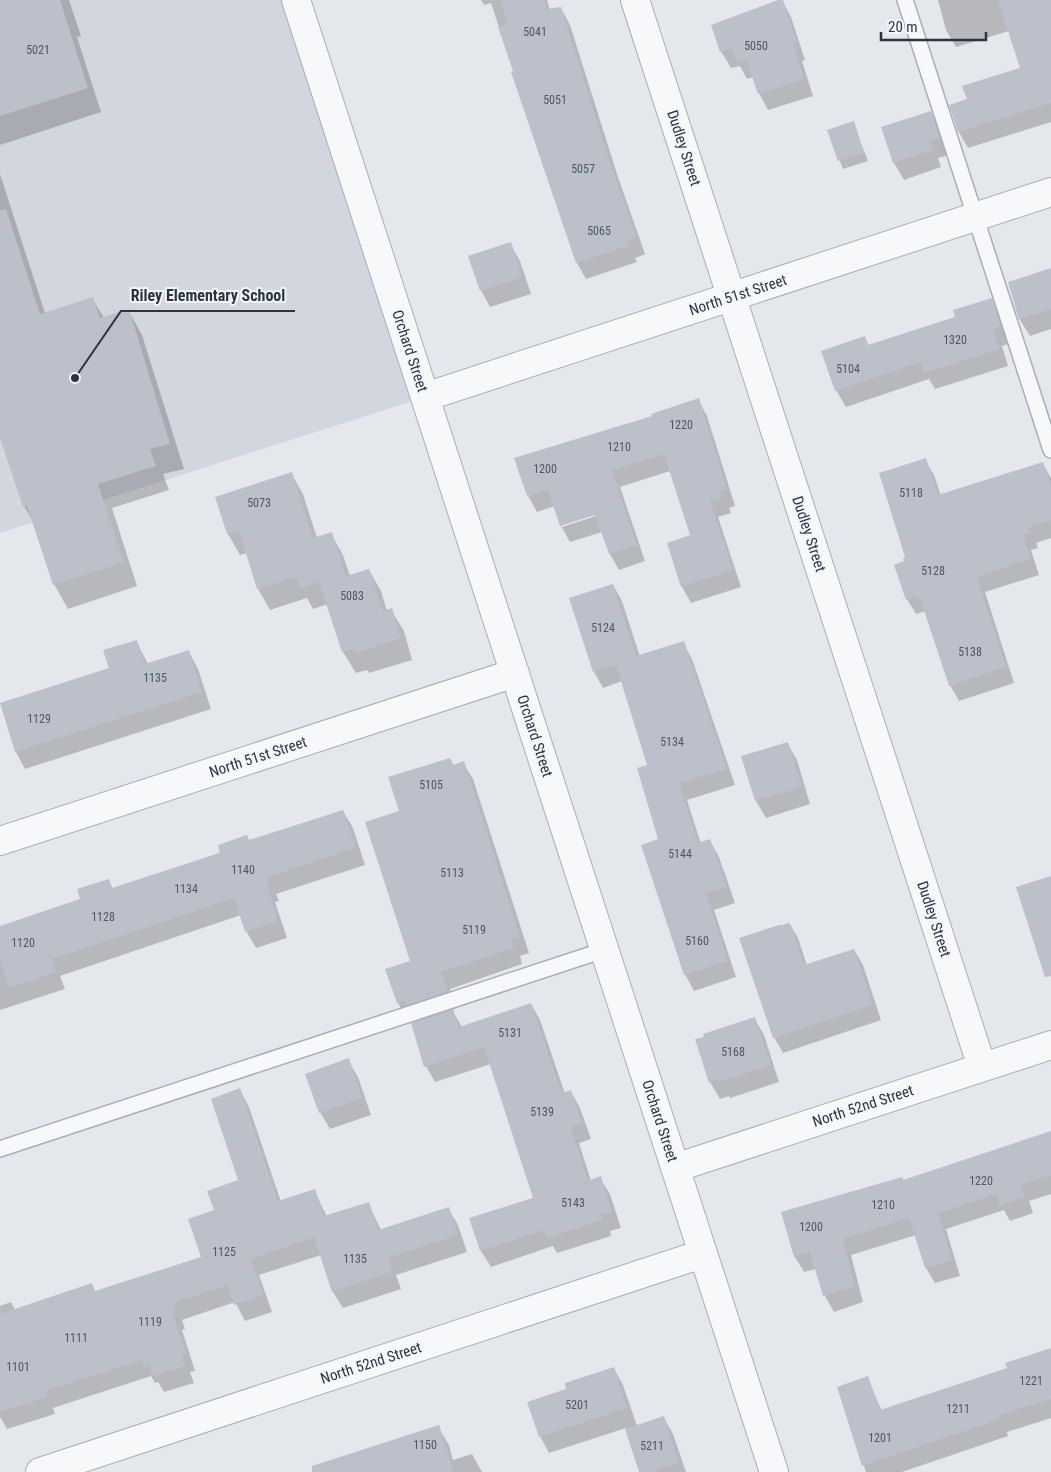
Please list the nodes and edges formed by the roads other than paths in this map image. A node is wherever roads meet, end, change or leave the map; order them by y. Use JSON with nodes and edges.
{"nodes":[{"id":1,"x":296,"y":0,"type":"edge"},
{"id":2,"x":635,"y":0,"type":"edge"},
{"id":3,"x":906,"y":0,"type":"edge"},
{"id":4,"x":1051,"y":192,"type":"edge"},
{"id":5,"x":976,"y":216,"type":"junction"},
{"id":6,"x":732,"y":297,"type":"junction"},
{"id":7,"x":425,"y":397,"type":"junction"},
{"id":8,"x":1051,"y":450,"type":"edge"},
{"id":9,"x":515,"y":673,"type":"junction"},
{"id":10,"x":0,"y":841,"type":"edge"},
{"id":11,"x":604,"y":950,"type":"junction"},
{"id":12,"x":1051,"y":1045,"type":"edge"},
{"id":13,"x":982,"y":1067,"type":"junction"},
{"id":14,"x":0,"y":1149,"type":"edge"},
{"id":15,"x":675,"y":1168,"type":"junction"},
{"id":16,"x":702,"y":1254,"type":"junction"},
{"id":17,"x":40,"y":1472,"type":"edge"},
{"id":18,"x":774,"y":1472,"type":"edge"}],
"edges":[{"from":1,"to":7,"type":"street","name":"Orchard Street"},
{"from":2,"to":6,"type":"street","name":"Dudley Street"},
{"from":3,"to":5,"type":"lane"},
{"from":4,"to":5,"type":"street","name":"North 51st Street"},
{"from":5,"to":6,"type":"street","name":"North 51st Street"},
{"from":5,"to":8,"type":"lane"},
{"from":6,"to":7,"type":"street","name":"North 51st Street"},
{"from":6,"to":13,"type":"street","name":"Dudley Street"},
{"from":7,"to":9,"type":"street","name":"Orchard Street"},
{"from":9,"to":10,"type":"street","name":"North 51st Street"},
{"from":9,"to":11,"type":"street","name":"Orchard Street"},
{"from":11,"to":14,"type":"lane"},
{"from":11,"to":15,"type":"street","name":"Orchard Street"},
{"from":12,"to":13,"type":"street","name":"North 52nd Street"},
{"from":13,"to":15,"type":"street","name":"North 52nd Street"},
{"from":15,"to":16,"type":"street","name":"Orchard Street"},
{"from":16,"to":17,"type":"street","name":"North 52nd Street"},
{"from":16,"to":18,"type":"street","name":"Orchard Street"}]}
